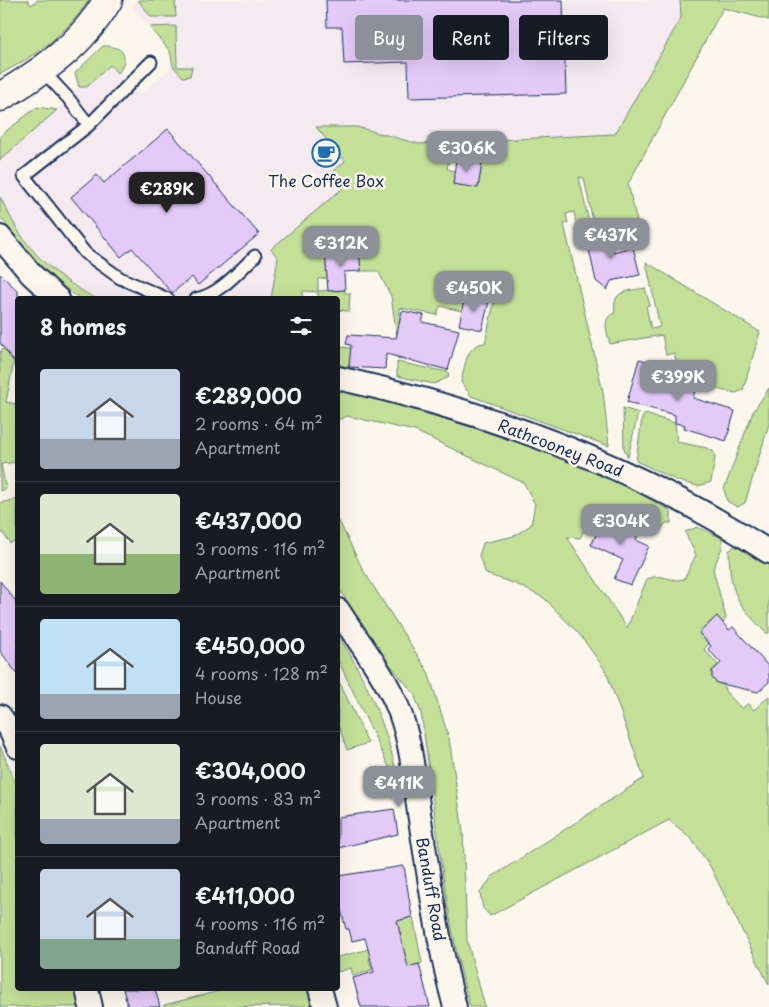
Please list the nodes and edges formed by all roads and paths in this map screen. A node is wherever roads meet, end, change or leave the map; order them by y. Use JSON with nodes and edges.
{"nodes":[{"id":1,"x":108,"y":0,"type":"edge"},
{"id":2,"x":151,"y":62,"type":"dead end"},
{"id":3,"x":43,"y":71,"type":"junction"},
{"id":4,"x":0,"y":97,"type":"edge"},
{"id":5,"x":89,"y":125,"type":"junction"},
{"id":6,"x":0,"y":238,"type":"edge"},
{"id":7,"x":255,"y":256,"type":"dead end"},
{"id":8,"x":55,"y":296,"type":"edge"},
{"id":9,"x":161,"y":296,"type":"edge"},
{"id":10,"x":209,"y":296,"type":"edge"},
{"id":11,"x":340,"y":379,"type":"edge"},
{"id":12,"x":769,"y":552,"type":"edge"},
{"id":13,"x":340,"y":613,"type":"edge"},
{"id":14,"x":87,"y":991,"type":"edge"},
{"id":15,"x":321,"y":991,"type":"edge"},
{"id":16,"x":91,"y":1007,"type":"edge"},
{"id":17,"x":325,"y":1007,"type":"edge"},
{"id":18,"x":455,"y":1007,"type":"edge"}],
"edges":[{"from":1,"to":3,"type":"main road"},
{"from":2,"to":5,"type":"lane"},
{"from":3,"to":4,"type":"main road"},
{"from":3,"to":5,"type":"lane"},
{"from":5,"to":9,"type":"lane"},
{"from":6,"to":8,"type":"street"},
{"from":7,"to":10,"type":"lane"},
{"from":11,"to":12,"type":"street","name":"Rathcooney Road"},
{"from":13,"to":18,"type":"street","name":"Banduff Road"},
{"from":14,"to":16,"type":"street"},
{"from":15,"to":17,"type":"street"}]}
